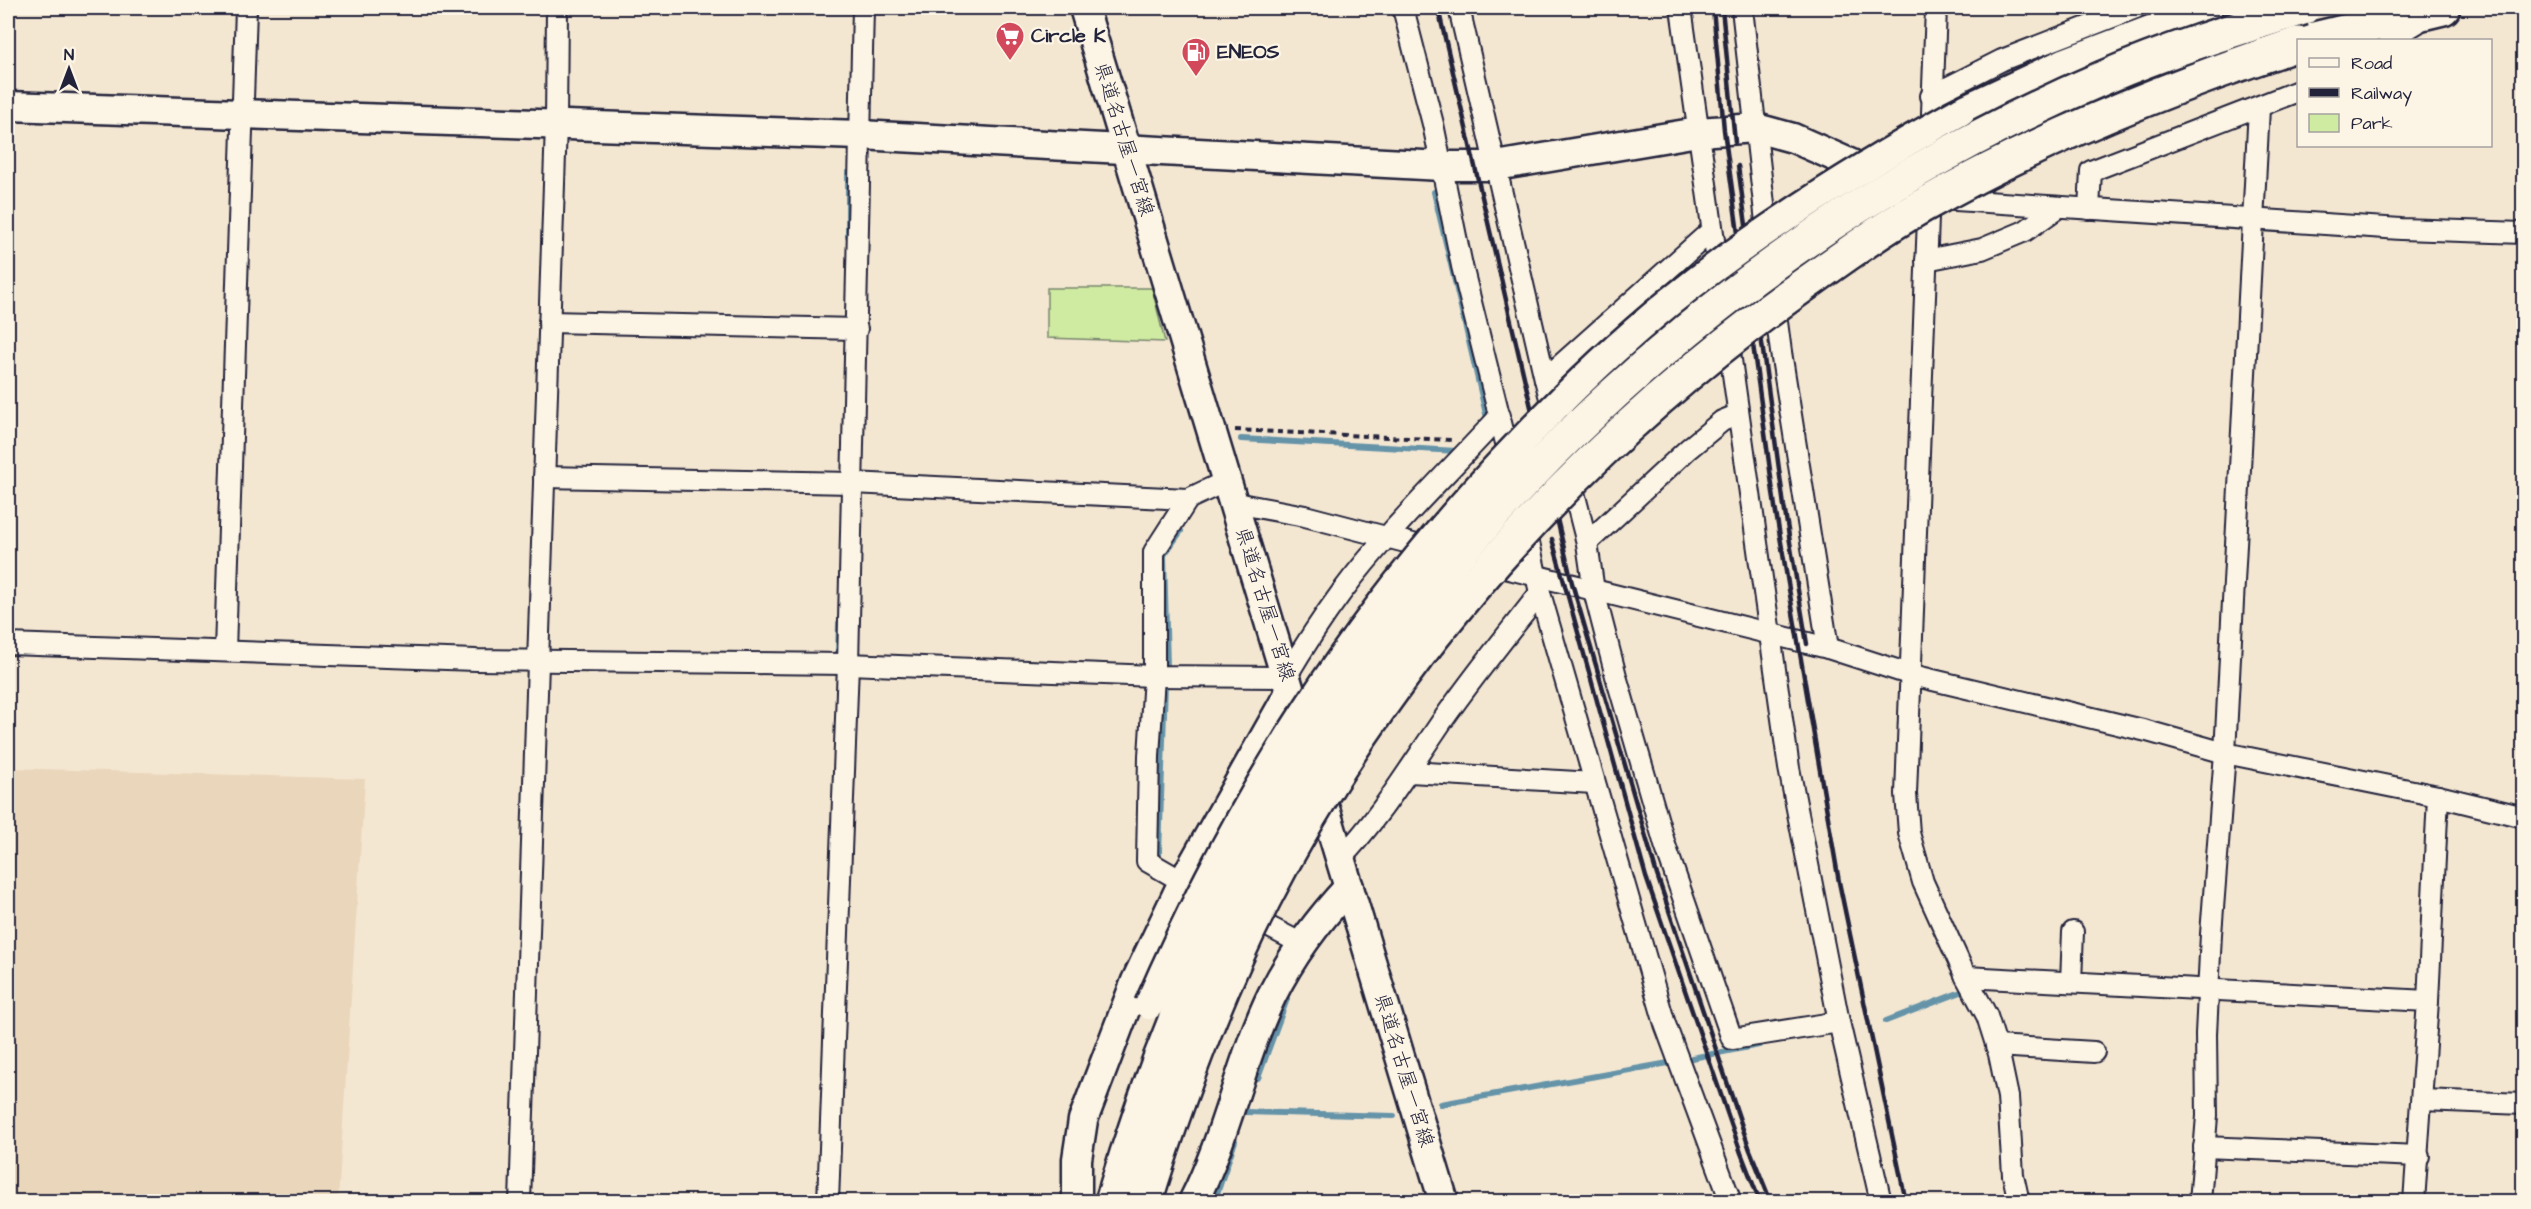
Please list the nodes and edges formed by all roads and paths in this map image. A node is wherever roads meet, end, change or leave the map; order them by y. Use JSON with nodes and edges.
{"nodes":[{"id":1,"x":246,"y":8,"type":"edge"},
{"id":2,"x":557,"y":8,"type":"edge"},
{"id":3,"x":863,"y":8,"type":"edge"},
{"id":4,"x":1084,"y":8,"type":"edge"},
{"id":5,"x":1403,"y":8,"type":"edge"},
{"id":6,"x":1459,"y":8,"type":"edge"},
{"id":7,"x":1681,"y":8,"type":"edge"},
{"id":8,"x":1742,"y":8,"type":"edge"},
{"id":9,"x":1936,"y":8,"type":"edge"},
{"id":10,"x":2136,"y":8,"type":"edge"},
{"id":11,"x":2208,"y":8,"type":"edge"},
{"id":12,"x":2303,"y":8,"type":"edge"},
{"id":13,"x":2443,"y":8,"type":"edge"},
{"id":14,"x":2314,"y":39,"type":"edge"},
{"id":15,"x":2391,"y":39,"type":"edge"},
{"id":16,"x":2297,"y":44,"type":"edge"},
{"id":17,"x":2297,"y":91,"type":"edge"},
{"id":18,"x":1931,"y":96,"type":"junction"},
{"id":19,"x":8,"y":106,"type":"edge"},
{"id":20,"x":2259,"y":108,"type":"junction"},
{"id":21,"x":243,"y":113,"type":"junction"},
{"id":22,"x":556,"y":124,"type":"junction"},
{"id":23,"x":1756,"y":128,"type":"junction"},
{"id":24,"x":1698,"y":132,"type":"junction"},
{"id":25,"x":860,"y":135,"type":"junction"},
{"id":26,"x":1128,"y":150,"type":"junction"},
{"id":27,"x":1496,"y":165,"type":"junction"},
{"id":28,"x":1442,"y":166,"type":"junction"},
{"id":29,"x":1928,"y":198,"type":"junction"},
{"id":30,"x":2059,"y":207,"type":"junction"},
{"id":31,"x":2089,"y":209,"type":"junction"},
{"id":32,"x":2255,"y":220,"type":"junction"},
{"id":33,"x":1711,"y":231,"type":"junction"},
{"id":34,"x":2523,"y":233,"type":"edge"},
{"id":35,"x":1926,"y":260,"type":"junction"},
{"id":36,"x":549,"y":322,"type":"junction"},
{"id":37,"x":857,"y":329,"type":"junction"},
{"id":38,"x":1545,"y":379,"type":"junction"},
{"id":39,"x":1737,"y":415,"type":"junction"},
{"id":40,"x":1500,"y":416,"type":"junction"},
{"id":41,"x":1211,"y":429,"type":"junction"},
{"id":42,"x":1458,"y":440,"type":"dead end"},
{"id":43,"x":544,"y":477,"type":"junction"},
{"id":44,"x":852,"y":483,"type":"junction"},
{"id":45,"x":1230,"y":492,"type":"junction"},
{"id":46,"x":1188,"y":499,"type":"junction"},
{"id":47,"x":1388,"y":537,"type":"junction"},
{"id":48,"x":1587,"y":543,"type":"junction"},
{"id":49,"x":1538,"y":585,"type":"junction"},
{"id":50,"x":1594,"y":591,"type":"junction"},
{"id":51,"x":1769,"y":634,"type":"junction"},
{"id":52,"x":8,"y":644,"type":"edge"},
{"id":53,"x":1828,"y":648,"type":"junction"},
{"id":54,"x":225,"y":651,"type":"junction"},
{"id":55,"x":538,"y":661,"type":"junction"},
{"id":56,"x":848,"y":664,"type":"junction"},
{"id":57,"x":1154,"y":675,"type":"junction"},
{"id":58,"x":1912,"y":675,"type":"junction"},
{"id":59,"x":1288,"y":685,"type":"junction"},
{"id":60,"x":2225,"y":753,"type":"junction"},
{"id":61,"x":1410,"y":772,"type":"junction"},
{"id":62,"x":1594,"y":783,"type":"junction"},
{"id":63,"x":2438,"y":796,"type":"junction"},
{"id":64,"x":2523,"y":817,"type":"edge"},
{"id":65,"x":1340,"y":859,"type":"junction"},
{"id":66,"x":1183,"y":882,"type":"junction"},
{"id":67,"x":1349,"y":887,"type":"junction"},
{"id":68,"x":2073,"y":932,"type":"dead end"},
{"id":69,"x":1302,"y":944,"type":"junction"},
{"id":70,"x":1966,"y":977,"type":"junction"},
{"id":71,"x":2071,"y":982,"type":"junction"},
{"id":72,"x":2208,"y":988,"type":"junction"},
{"id":73,"x":2428,"y":1001,"type":"junction"},
{"id":74,"x":1839,"y":1022,"type":"junction"},
{"id":75,"x":1996,"y":1046,"type":"junction"},
{"id":76,"x":2094,"y":1052,"type":"dead end"},
{"id":77,"x":2422,"y":1100,"type":"junction"},
{"id":78,"x":2523,"y":1104,"type":"edge"},
{"id":79,"x":2204,"y":1147,"type":"junction"},
{"id":80,"x":2419,"y":1156,"type":"junction"},
{"id":81,"x":520,"y":1202,"type":"edge"},
{"id":82,"x":828,"y":1202,"type":"edge"},
{"id":83,"x":1077,"y":1202,"type":"edge"},
{"id":84,"x":1083,"y":1202,"type":"edge"},
{"id":85,"x":1112,"y":1202,"type":"edge"},
{"id":86,"x":1145,"y":1202,"type":"edge"},
{"id":87,"x":1193,"y":1202,"type":"edge"},
{"id":88,"x":1444,"y":1202,"type":"edge"},
{"id":89,"x":1731,"y":1202,"type":"edge"},
{"id":90,"x":1881,"y":1202,"type":"edge"},
{"id":91,"x":2019,"y":1202,"type":"edge"},
{"id":92,"x":2200,"y":1202,"type":"edge"},
{"id":93,"x":2414,"y":1202,"type":"edge"}],
"edges":[{"from":1,"to":21,"type":"street"},
{"from":2,"to":22,"type":"street"},
{"from":3,"to":25,"type":"street"},
{"from":4,"to":26,"type":"main road","name":"県道名古屋一宮線"},
{"from":5,"to":28,"type":"street"},
{"from":6,"to":27,"type":"street"},
{"from":7,"to":24,"type":"street"},
{"from":8,"to":23,"type":"street"},
{"from":9,"to":18,"type":"street"},
{"from":10,"to":18,"type":"street"},
{"from":11,"to":84,"type":"main road","bridge":true},
{"from":12,"to":85,"type":"highway","bridge":true},
{"from":13,"to":14,"type":"highway"},
{"from":13,"to":15,"type":"street"},
{"from":16,"to":86,"type":"highway","bridge":true},
{"from":17,"to":20,"type":"street"},
{"from":18,"to":29,"type":"street"},
{"from":19,"to":21,"type":"main road"},
{"from":20,"to":31,"type":"street"},
{"from":20,"to":32,"type":"street"},
{"from":21,"to":22,"type":"main road"},
{"from":21,"to":54,"type":"street"},
{"from":22,"to":25,"type":"main road"},
{"from":22,"to":36,"type":"street"},
{"from":23,"to":24,"type":"main road"},
{"from":23,"to":29,"type":"main road"},
{"from":23,"to":53,"type":"street"},
{"from":24,"to":27,"type":"main road"},
{"from":24,"to":33,"type":"street"},
{"from":25,"to":26,"type":"main road"},
{"from":25,"to":37,"type":"street"},
{"from":26,"to":28,"type":"main road"},
{"from":26,"to":41,"type":"main road","name":"県道名古屋一宮線"},
{"from":27,"to":28,"type":"main road"},
{"from":27,"to":38,"type":"street"},
{"from":28,"to":40,"type":"street"},
{"from":29,"to":30,"type":"street"},
{"from":29,"to":35,"type":"street"},
{"from":30,"to":31,"type":"street"},
{"from":30,"to":35,"type":"street"},
{"from":31,"to":32,"type":"street"},
{"from":32,"to":34,"type":"street"},
{"from":32,"to":60,"type":"street"},
{"from":33,"to":38,"type":"street"},
{"from":33,"to":39,"type":"street"},
{"from":35,"to":58,"type":"street"},
{"from":36,"to":37,"type":"street"},
{"from":36,"to":43,"type":"street"},
{"from":37,"to":44,"type":"street"},
{"from":38,"to":48,"type":"street"},
{"from":39,"to":48,"type":"street"},
{"from":39,"to":51,"type":"street"},
{"from":40,"to":47,"type":"street"},
{"from":40,"to":49,"type":"street"},
{"from":41,"to":42,"type":"path"},
{"from":41,"to":45,"type":"main road","name":"県道名古屋一宮線"},
{"from":43,"to":44,"type":"street"},
{"from":43,"to":55,"type":"street"},
{"from":44,"to":46,"type":"street"},
{"from":44,"to":56,"type":"street"},
{"from":45,"to":46,"type":"street"},
{"from":45,"to":47,"type":"street"},
{"from":45,"to":59,"type":"main road","name":"県道名古屋一宮線"},
{"from":46,"to":57,"type":"street"},
{"from":47,"to":49,"type":"street"},
{"from":47,"to":59,"type":"street"},
{"from":48,"to":50,"type":"street"},
{"from":49,"to":50,"type":"street"},
{"from":49,"to":61,"type":"street"},
{"from":49,"to":62,"type":"street"},
{"from":50,"to":51,"type":"street"},
{"from":50,"to":74,"type":"street"},
{"from":51,"to":53,"type":"street"},
{"from":51,"to":74,"type":"street"},
{"from":52,"to":54,"type":"street"},
{"from":53,"to":58,"type":"street"},
{"from":54,"to":55,"type":"street"},
{"from":55,"to":56,"type":"street"},
{"from":55,"to":81,"type":"street"},
{"from":56,"to":57,"type":"street"},
{"from":56,"to":82,"type":"street"},
{"from":57,"to":59,"type":"street"},
{"from":57,"to":66,"type":"street"},
{"from":58,"to":60,"type":"street"},
{"from":58,"to":70,"type":"street"},
{"from":59,"to":65,"type":"main road","name":"県道名古屋一宮線"},
{"from":59,"to":66,"type":"main road"},
{"from":60,"to":63,"type":"street"},
{"from":60,"to":72,"type":"street"},
{"from":61,"to":62,"type":"street"},
{"from":61,"to":65,"type":"street"},
{"from":62,"to":89,"type":"street"},
{"from":63,"to":64,"type":"street"},
{"from":63,"to":73,"type":"street"},
{"from":65,"to":67,"type":"main road","name":"県道名古屋一宮線"},
{"from":66,"to":69,"type":"street"},
{"from":66,"to":83,"type":"main road"},
{"from":67,"to":69,"type":"main road"},
{"from":67,"to":88,"type":"main road","name":"県道名古屋一宮線"},
{"from":68,"to":71,"type":"street"},
{"from":69,"to":87,"type":"main road"},
{"from":70,"to":71,"type":"street"},
{"from":70,"to":75,"type":"street"},
{"from":71,"to":72,"type":"street"},
{"from":72,"to":73,"type":"street"},
{"from":72,"to":79,"type":"street"},
{"from":73,"to":77,"type":"street"},
{"from":74,"to":90,"type":"street"},
{"from":75,"to":76,"type":"street"},
{"from":75,"to":91,"type":"street"},
{"from":77,"to":78,"type":"street"},
{"from":77,"to":80,"type":"street"},
{"from":79,"to":80,"type":"street"},
{"from":79,"to":92,"type":"street"},
{"from":80,"to":93,"type":"street"}]}
